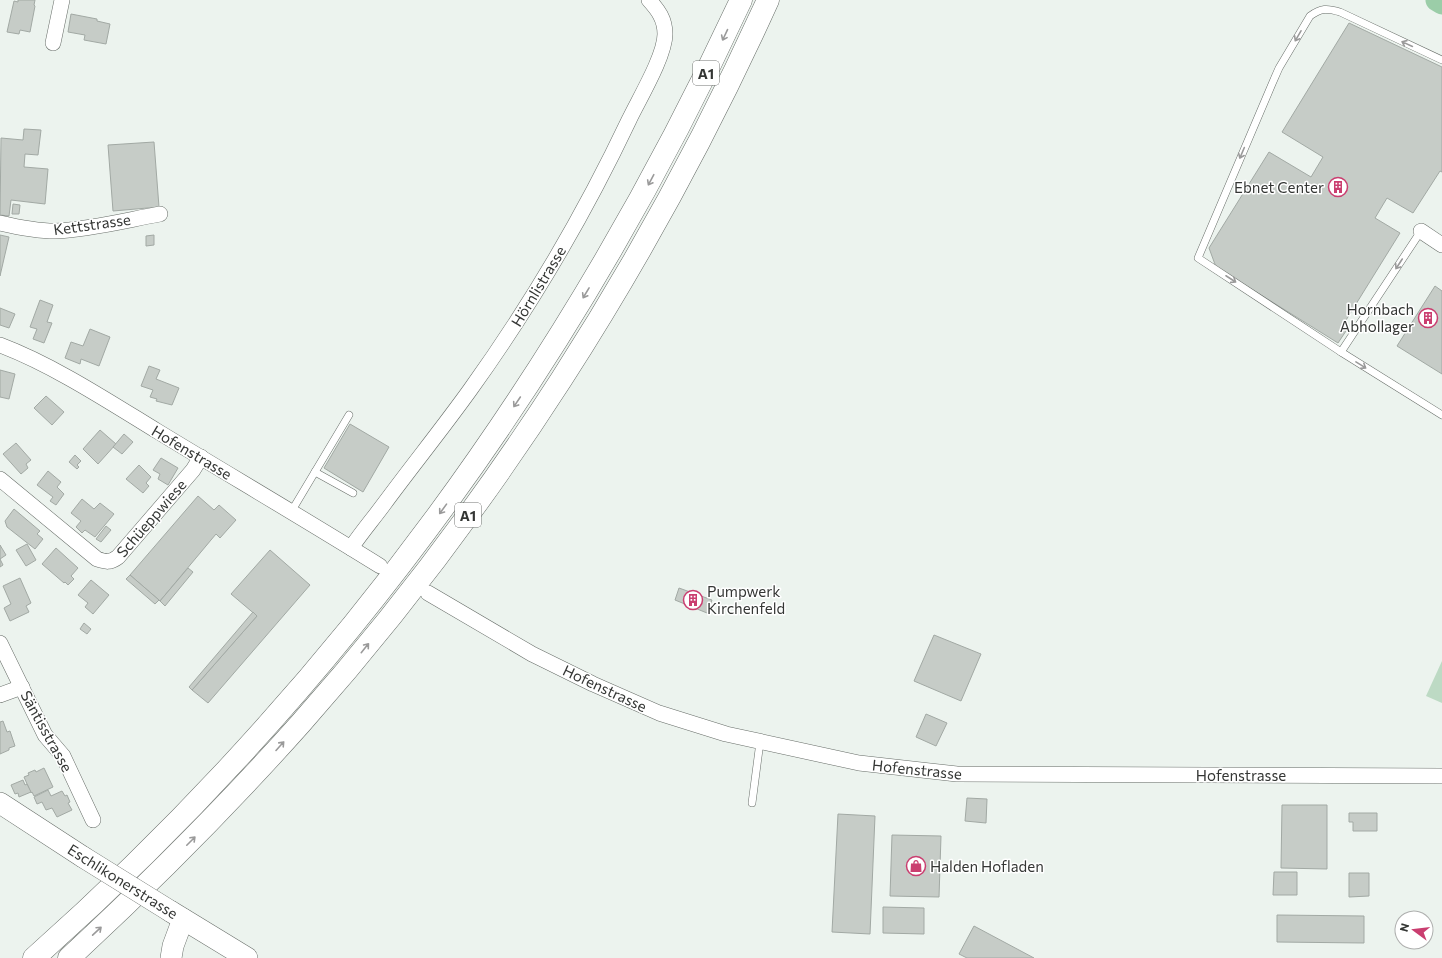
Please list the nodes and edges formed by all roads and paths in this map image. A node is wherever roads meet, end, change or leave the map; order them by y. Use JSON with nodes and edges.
{"nodes":[{"id":1,"x":62,"y":0,"type":"edge"},
{"id":2,"x":648,"y":0,"type":"edge"},
{"id":3,"x":741,"y":0,"type":"edge"},
{"id":4,"x":768,"y":0,"type":"edge"},
{"id":5,"x":54,"y":43,"type":"dead end"},
{"id":6,"x":1442,"y":60,"type":"edge"},
{"id":7,"x":160,"y":214,"type":"dead end"},
{"id":8,"x":0,"y":223,"type":"edge"},
{"id":9,"x":1421,"y":231,"type":"joint"},
{"id":10,"x":1442,"y":245,"type":"edge"},
{"id":11,"x":0,"y":345,"type":"edge"},
{"id":12,"x":1341,"y":352,"type":"junction"},
{"id":13,"x":349,"y":415,"type":"dead end"},
{"id":14,"x":1442,"y":415,"type":"edge"},
{"id":15,"x":201,"y":457,"type":"junction"},
{"id":16,"x":315,"y":472,"type":"junction"},
{"id":17,"x":0,"y":479,"type":"edge"},
{"id":18,"x":353,"y":493,"type":"dead end"},
{"id":19,"x":291,"y":512,"type":"junction"},
{"id":20,"x":351,"y":548,"type":"junction"},
{"id":21,"x":380,"y":566,"type":"dead end"},
{"id":22,"x":428,"y":593,"type":"dead end"},
{"id":23,"x":0,"y":642,"type":"edge"},
{"id":24,"x":22,"y":687,"type":"junction"},
{"id":25,"x":0,"y":695,"type":"edge"},
{"id":26,"x":760,"y":742,"type":"junction"},
{"id":27,"x":1442,"y":776,"type":"edge"},
{"id":28,"x":0,"y":803,"type":"edge"},
{"id":29,"x":752,"y":803,"type":"dead end"},
{"id":30,"x":93,"y":820,"type":"dead end"},
{"id":31,"x":177,"y":915,"type":"junction"},
{"id":32,"x":34,"y":958,"type":"edge"},
{"id":33,"x":69,"y":958,"type":"edge"},
{"id":34,"x":171,"y":958,"type":"edge"},
{"id":35,"x":247,"y":958,"type":"edge"}],
"edges":[{"from":1,"to":5,"type":"street"},
{"from":2,"to":20,"type":"street","name":"Hörnlistrasse"},
{"from":3,"to":32,"type":"highway","number":"A1","one_way":true},
{"from":33,"to":4,"type":"highway","number":"A1","one_way":true},
{"from":6,"to":12,"type":"lane","one_way":true},
{"from":7,"to":8,"type":"street","name":"Kettstrasse"},
{"from":9,"to":10,"type":"street"},
{"from":9,"to":12,"type":"lane","one_way":true},
{"from":11,"to":15,"type":"street","name":"Hofenstrasse"},
{"from":12,"to":14,"type":"lane","one_way":true},
{"from":13,"to":16,"type":"lane"},
{"from":15,"to":17,"type":"street","name":"Schüeppwiese"},
{"from":15,"to":19,"type":"street","name":"Hofenstrasse"},
{"from":16,"to":18,"type":"lane"},
{"from":16,"to":19,"type":"lane"},
{"from":19,"to":20,"type":"street","name":"Hofenstrasse"},
{"from":20,"to":21,"type":"street","name":"Hofenstrasse"},
{"from":22,"to":26,"type":"street","name":"Hofenstrasse"},
{"from":23,"to":24,"type":"street","name":"Säntisstrasse"},
{"from":24,"to":25,"type":"street"},
{"from":24,"to":30,"type":"street","name":"Säntisstrasse"},
{"from":26,"to":27,"type":"street","name":"Hofenstrasse"},
{"from":26,"to":29,"type":"lane"},
{"from":28,"to":31,"type":"main road","name":"Eschlikonerstrasse","bridge":true},
{"from":31,"to":34,"type":"main road"},
{"from":31,"to":35,"type":"main road","name":"Eschlikonerstrasse"}]}
